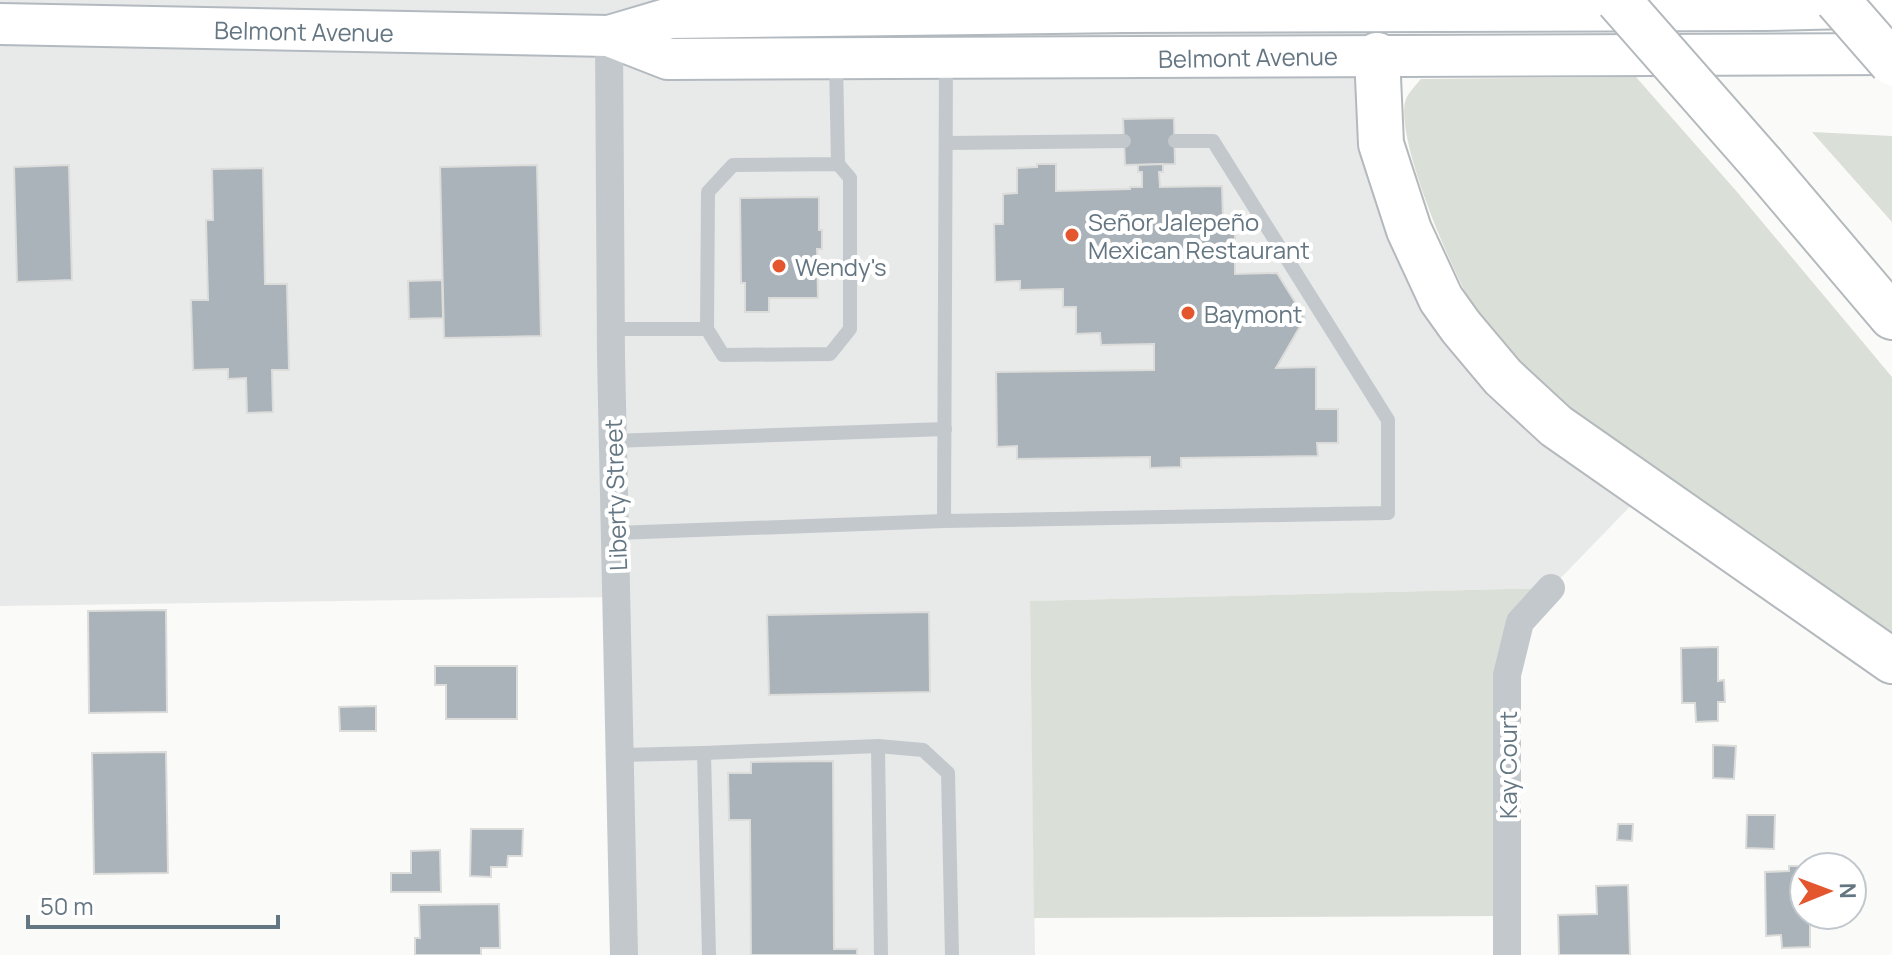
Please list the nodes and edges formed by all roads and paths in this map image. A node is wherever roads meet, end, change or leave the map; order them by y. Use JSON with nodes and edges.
{"nodes":[{"id":1,"x":1618,"y":0,"type":"edge"},
{"id":2,"x":1837,"y":0,"type":"edge"},
{"id":3,"x":1124,"y":6,"type":"edge"},
{"id":4,"x":1892,"y":7,"type":"edge"},
{"id":5,"x":966,"y":8,"type":"edge"},
{"id":6,"x":1376,"y":11,"type":"junction"},
{"id":7,"x":610,"y":18,"type":"edge"},
{"id":8,"x":0,"y":24,"type":"edge"},
{"id":9,"x":1892,"y":54,"type":"edge"},
{"id":10,"x":1377,"y":55,"type":"junction"},
{"id":11,"x":946,"y":56,"type":"junction"},
{"id":12,"x":836,"y":57,"type":"junction"},
{"id":13,"x":1892,"y":63,"type":"edge"},
{"id":14,"x":1124,"y":141,"type":"dead end"},
{"id":15,"x":1175,"y":141,"type":"dead end"},
{"id":16,"x":946,"y":143,"type":"junction"},
{"id":17,"x":838,"y":164,"type":"junction"},
{"id":18,"x":1892,"y":317,"type":"edge"},
{"id":19,"x":611,"y":329,"type":"junction"},
{"id":20,"x":707,"y":329,"type":"junction"},
{"id":21,"x":945,"y":429,"type":"junction"},
{"id":22,"x":613,"y":441,"type":"junction"},
{"id":23,"x":944,"y":521,"type":"junction"},
{"id":24,"x":616,"y":533,"type":"junction"},
{"id":25,"x":1551,"y":588,"type":"dead end"},
{"id":26,"x":1892,"y":661,"type":"edge"},
{"id":27,"x":878,"y":746,"type":"junction"},
{"id":28,"x":704,"y":753,"type":"junction"},
{"id":29,"x":621,"y":755,"type":"junction"},
{"id":30,"x":624,"y":955,"type":"edge"},
{"id":31,"x":709,"y":955,"type":"edge"},
{"id":32,"x":881,"y":955,"type":"edge"},
{"id":33,"x":952,"y":955,"type":"edge"},
{"id":34,"x":1507,"y":955,"type":"edge"}],
"edges":[{"from":1,"to":18,"type":"highway","bridge":true},
{"from":2,"to":13,"type":"highway","bridge":true},
{"from":3,"to":5,"type":"main road","name":"Belmont Avenue"},
{"from":3,"to":6,"type":"main road","name":"Belmont Avenue"},
{"from":4,"to":6,"type":"main road","name":"Belmont Avenue"},
{"from":5,"to":7,"type":"main road","name":"Belmont Avenue"},
{"from":6,"to":10,"type":"main road"},
{"from":7,"to":8,"type":"main road","name":"Belmont Avenue"},
{"from":7,"to":12,"type":"main road","name":"Belmont Avenue"},
{"from":7,"to":19,"type":"street","name":"Liberty Street"},
{"from":9,"to":10,"type":"main road","name":"Belmont Avenue"},
{"from":10,"to":11,"type":"main road","name":"Belmont Avenue"},
{"from":10,"to":26,"type":"highway"},
{"from":11,"to":12,"type":"main road","name":"Belmont Avenue"},
{"from":11,"to":16,"type":"lane"},
{"from":12,"to":17,"type":"lane"},
{"from":14,"to":16,"type":"lane"},
{"from":15,"to":23,"type":"lane"},
{"from":16,"to":21,"type":"lane"},
{"from":17,"to":20,"type":"lane"},
{"from":17,"to":20,"type":"lane"},
{"from":19,"to":20,"type":"lane"},
{"from":19,"to":22,"type":"street","name":"Liberty Street"},
{"from":21,"to":22,"type":"lane"},
{"from":21,"to":23,"type":"lane"},
{"from":22,"to":24,"type":"street","name":"Liberty Street"},
{"from":23,"to":24,"type":"lane"},
{"from":24,"to":29,"type":"street","name":"Liberty Street"},
{"from":25,"to":34,"type":"street","name":"Kay Court"},
{"from":27,"to":28,"type":"lane"},
{"from":27,"to":32,"type":"lane"},
{"from":27,"to":33,"type":"lane"},
{"from":28,"to":29,"type":"lane"},
{"from":28,"to":31,"type":"lane"},
{"from":29,"to":30,"type":"street","name":"Liberty Street"}]}
